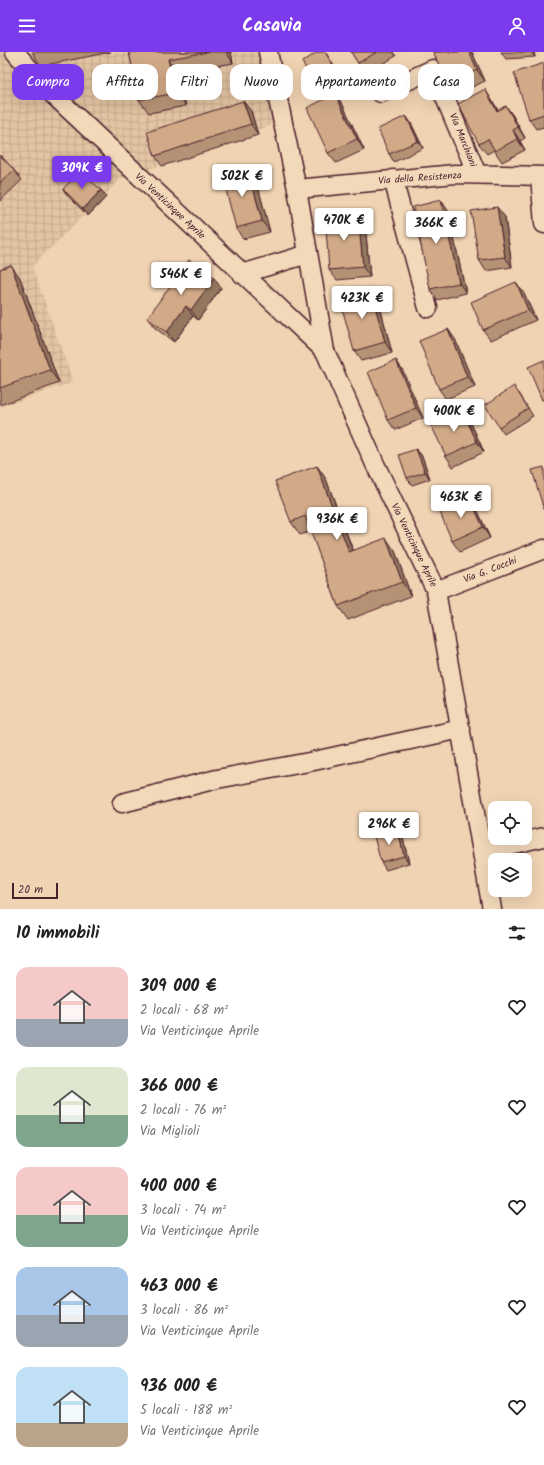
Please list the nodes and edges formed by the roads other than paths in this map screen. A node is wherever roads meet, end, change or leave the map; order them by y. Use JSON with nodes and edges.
{"nodes":[{"id":1,"x":15,"y":52,"type":"edge"},
{"id":2,"x":268,"y":52,"type":"edge"},
{"id":3,"x":410,"y":80,"type":"edge"},
{"id":4,"x":477,"y":174,"type":"junction"},
{"id":5,"x":542,"y":176,"type":"edge"},
{"id":6,"x":393,"y":179,"type":"junction"},
{"id":7,"x":297,"y":189,"type":"junction"},
{"id":8,"x":544,"y":224,"type":"edge"},
{"id":9,"x":308,"y":254,"type":"junction"},
{"id":10,"x":242,"y":274,"type":"junction"},
{"id":11,"x":428,"y":308,"type":"dead end"},
{"id":12,"x":325,"y":351,"type":"junction"},
{"id":13,"x":544,"y":549,"type":"edge"},
{"id":14,"x":436,"y":591,"type":"junction"},
{"id":15,"x":461,"y":729,"type":"junction"},
{"id":16,"x":122,"y":803,"type":"dead end"},
{"id":17,"x":544,"y":838,"type":"edge"},
{"id":18,"x":482,"y":851,"type":"junction"},
{"id":19,"x":492,"y":909,"type":"edge"}],
"edges":[{"from":1,"to":10,"type":"street","name":"Via Venticinque Aprile"},
{"from":2,"to":7,"type":"street"},
{"from":3,"to":4,"type":"street","name":"Via Marchiani"},
{"from":4,"to":5,"type":"street","name":"Via della Resistenza"},
{"from":4,"to":6,"type":"street","name":"Via della Resistenza"},
{"from":5,"to":8,"type":"street"},
{"from":6,"to":7,"type":"street","name":"Via della Resistenza"},
{"from":6,"to":11,"type":"street"},
{"from":7,"to":9,"type":"street"},
{"from":9,"to":10,"type":"street"},
{"from":9,"to":12,"type":"street"},
{"from":10,"to":12,"type":"street","name":"Via Venticinque Aprile"},
{"from":12,"to":14,"type":"street","name":"Via Venticinque Aprile"},
{"from":13,"to":14,"type":"street","name":"Via G. Cocchi"},
{"from":14,"to":15,"type":"street","name":"Via Venticinque Aprile"},
{"from":15,"to":16,"type":"street"},
{"from":15,"to":18,"type":"street","name":"Via Venticinque Aprile"},
{"from":17,"to":18,"type":"street"},
{"from":18,"to":19,"type":"street","name":"Via Venticinque Aprile"}]}
